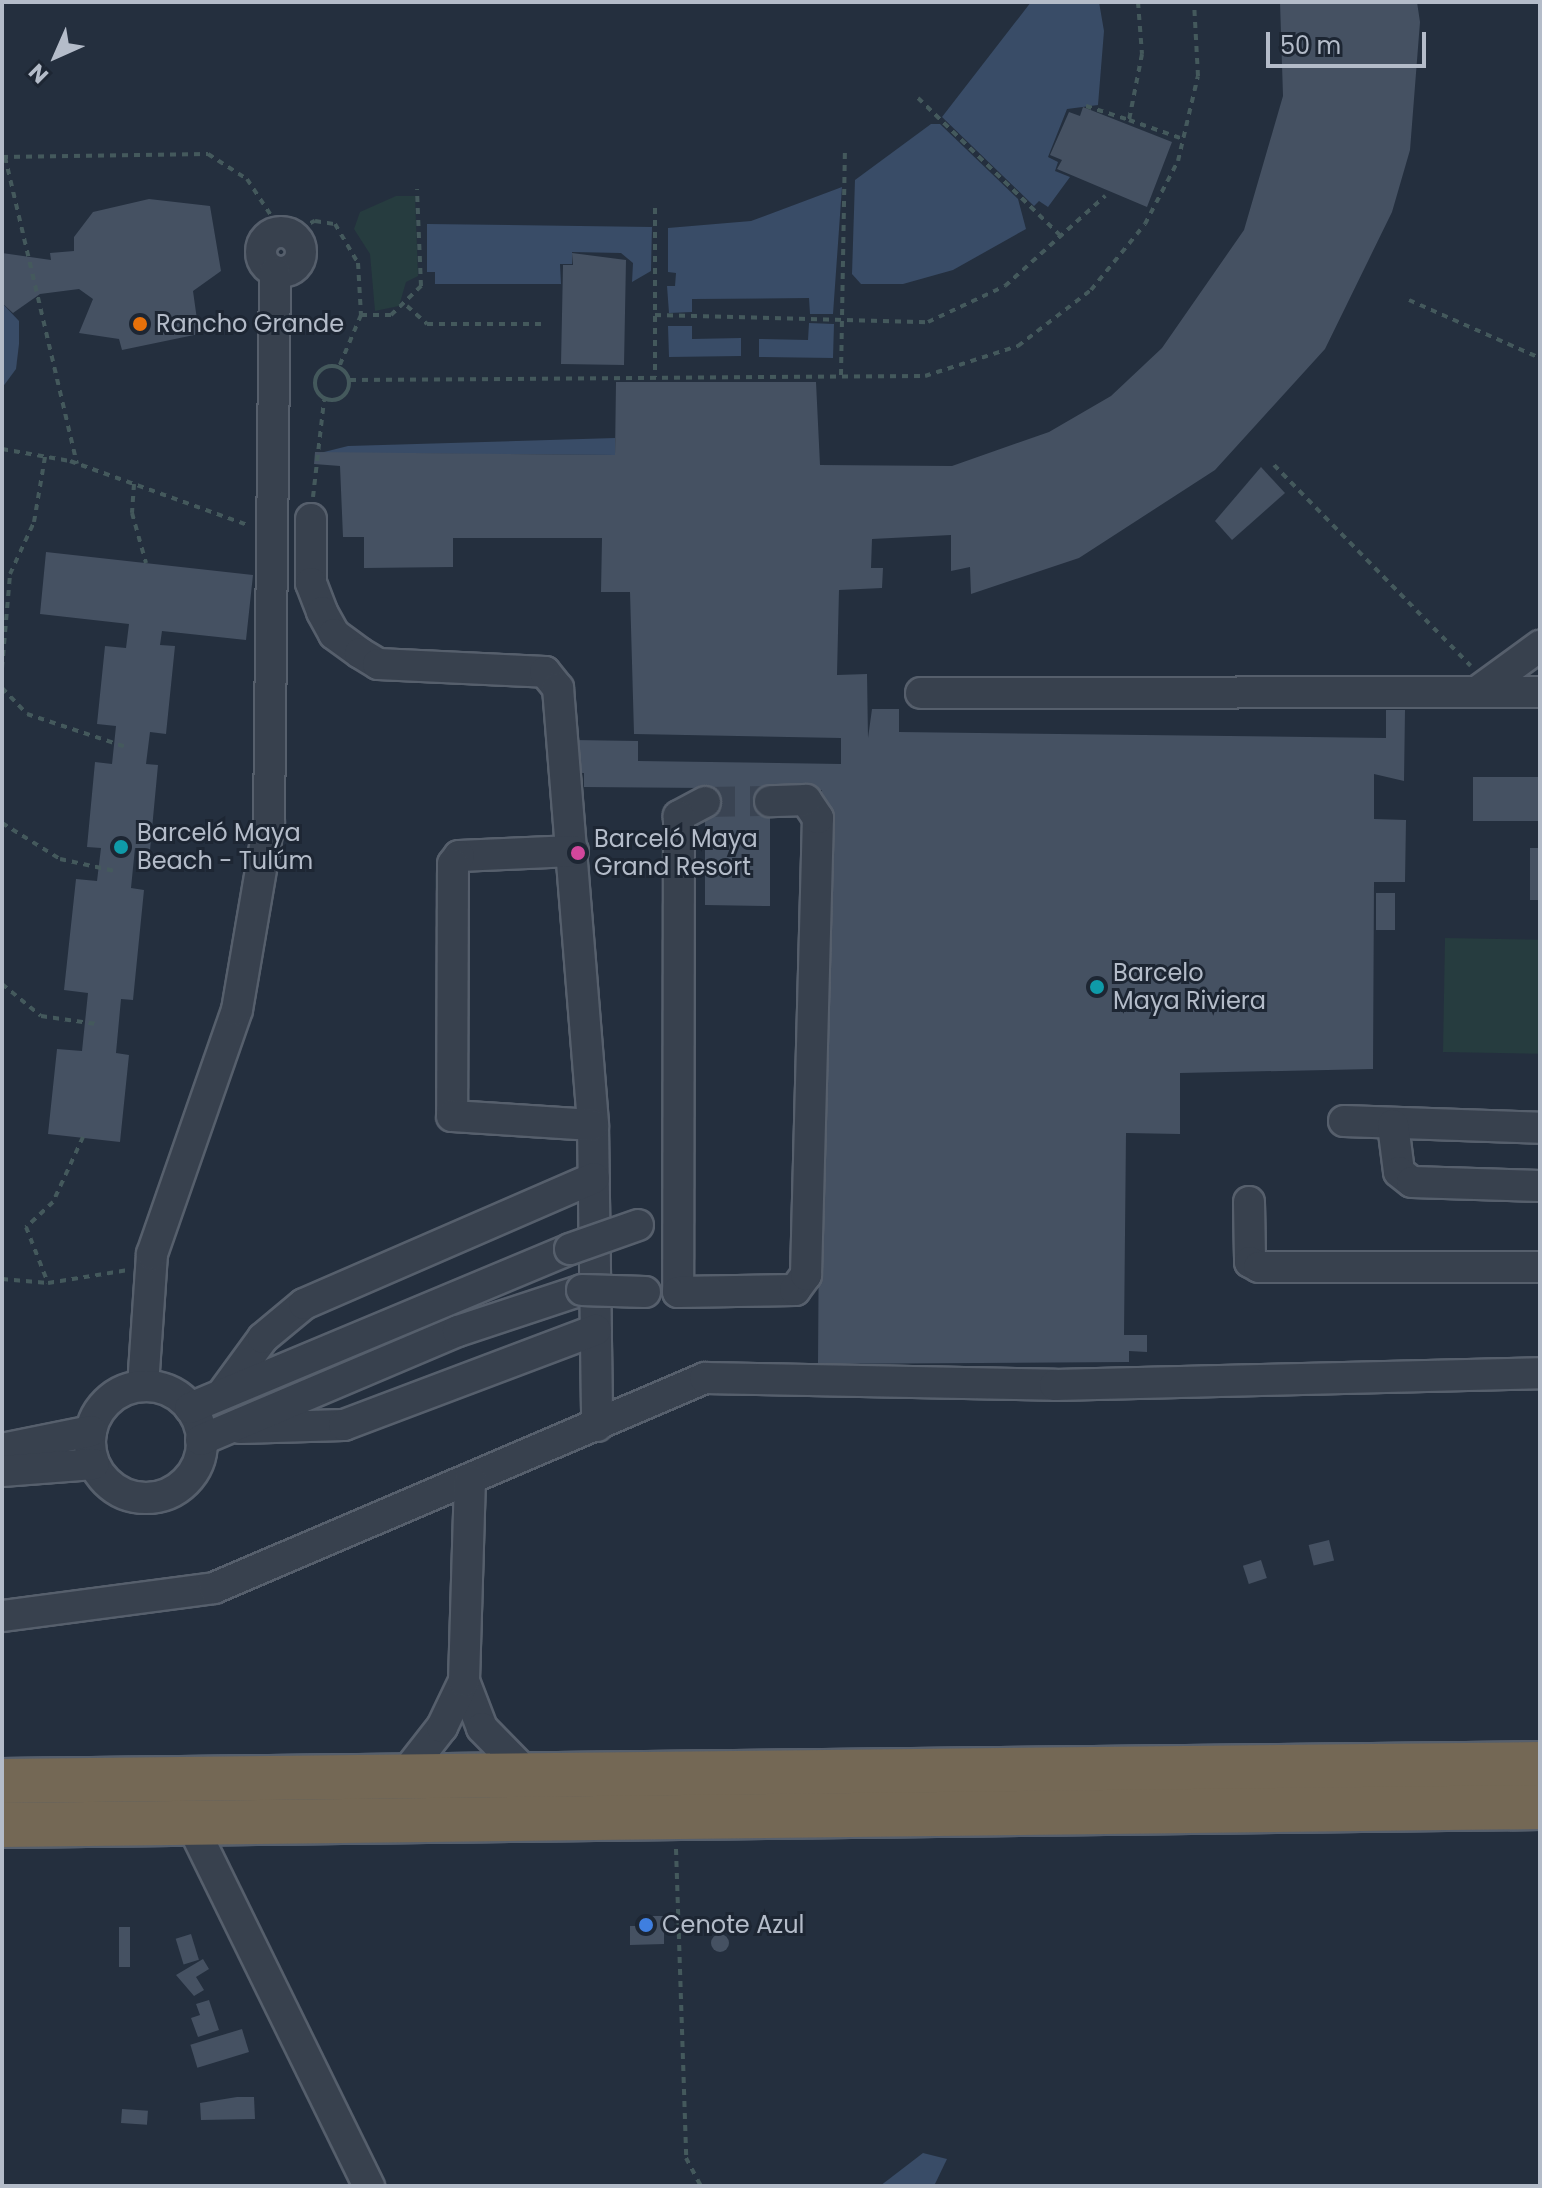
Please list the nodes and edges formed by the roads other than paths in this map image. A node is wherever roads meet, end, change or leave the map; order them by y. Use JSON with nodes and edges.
{"nodes":[{"id":1,"x":286,"y":233,"type":"road end"},
{"id":2,"x":311,"y":519,"type":"road end"},
{"id":3,"x":1540,"y":646,"type":"edge"},
{"id":4,"x":1478,"y":691,"type":"junction"},
{"id":5,"x":1540,"y":692,"type":"edge"},
{"id":6,"x":921,"y":693,"type":"dead end"},
{"id":7,"x":770,"y":801,"type":"tunnel mouth"},
{"id":8,"x":705,"y":802,"type":"tunnel mouth"},
{"id":9,"x":573,"y":851,"type":"junction"},
{"id":10,"x":1344,"y":1121,"type":"dead end"},
{"id":11,"x":593,"y":1125,"type":"junction"},
{"id":12,"x":1393,"y":1125,"type":"junction"},
{"id":13,"x":1540,"y":1128,"type":"edge"},
{"id":14,"x":594,"y":1178,"type":"junction"},
{"id":15,"x":1540,"y":1186,"type":"edge"},
{"id":16,"x":1249,"y":1202,"type":"dead end"},
{"id":17,"x":678,"y":1211,"type":"junction"},
{"id":18,"x":1540,"y":1267,"type":"edge"},
{"id":19,"x":678,"y":1292,"type":"junction"},
{"id":20,"x":596,"y":1330,"type":"junction"},
{"id":21,"x":1540,"y":1373,"type":"edge"},
{"id":22,"x":143,"y":1386,"type":"junction"},
{"id":23,"x":222,"y":1394,"type":"junction"},
{"id":24,"x":190,"y":1408,"type":"junction"},
{"id":25,"x":597,"y":1426,"type":"junction"},
{"id":26,"x":230,"y":1428,"type":"junction"},
{"id":27,"x":91,"y":1431,"type":"junction"},
{"id":28,"x":201,"y":1440,"type":"junction"},
{"id":29,"x":2,"y":1449,"type":"edge"},
{"id":30,"x":94,"y":1464,"type":"junction"},
{"id":31,"x":2,"y":1471,"type":"edge"},
{"id":32,"x":470,"y":1480,"type":"junction"},
{"id":33,"x":2,"y":1616,"type":"edge"},
{"id":34,"x":464,"y":1681,"type":"junction"},
{"id":35,"x":1540,"y":1764,"type":"edge"},
{"id":36,"x":530,"y":1777,"type":"junction"},
{"id":37,"x":402,"y":1778,"type":"junction"},
{"id":38,"x":2,"y":1781,"type":"edge"},
{"id":39,"x":1540,"y":1807,"type":"edge"},
{"id":40,"x":190,"y":1821,"type":"junction"},
{"id":41,"x":2,"y":1825,"type":"edge"},
{"id":42,"x":369,"y":2186,"type":"edge"}],
"edges":[{"from":1,"to":22,"type":"lane"},
{"from":2,"to":9,"type":"lane"},
{"from":3,"to":4,"type":"lane"},
{"from":4,"to":5,"type":"lane"},
{"from":4,"to":6,"type":"lane"},
{"from":7,"to":19,"type":"lane"},
{"from":8,"to":17,"type":"lane"},
{"from":9,"to":11,"type":"lane"},
{"from":9,"to":11,"type":"lane"},
{"from":10,"to":12,"type":"lane"},
{"from":11,"to":14,"type":"lane"},
{"from":12,"to":13,"type":"lane"},
{"from":12,"to":15,"type":"lane"},
{"from":14,"to":20,"type":"lane"},
{"from":14,"to":23,"type":"lane"},
{"from":16,"to":18,"type":"lane"},
{"from":17,"to":19,"type":"lane"},
{"from":17,"to":23,"type":"lane","bridge":true},
{"from":19,"to":26,"type":"lane","bridge":true},
{"from":20,"to":25,"type":"lane"},
{"from":20,"to":26,"type":"lane"},
{"from":21,"to":25,"type":"lane"},
{"from":22,"to":24,"type":"lane"},
{"from":22,"to":27,"type":"lane"},
{"from":23,"to":24,"type":"lane"},
{"from":24,"to":28,"type":"lane"},
{"from":25,"to":32,"type":"lane"},
{"from":26,"to":28,"type":"lane"},
{"from":27,"to":29,"type":"lane"},
{"from":27,"to":30,"type":"lane"},
{"from":28,"to":30,"type":"lane"},
{"from":30,"to":31,"type":"lane"},
{"from":32,"to":33,"type":"lane"},
{"from":32,"to":34,"type":"lane"},
{"from":34,"to":36,"type":"lane"},
{"from":34,"to":37,"type":"lane"},
{"from":35,"to":36,"type":"highway"},
{"from":36,"to":37,"type":"highway"},
{"from":37,"to":38,"type":"highway"},
{"from":39,"to":40,"type":"highway"},
{"from":40,"to":41,"type":"highway"},
{"from":40,"to":42,"type":"lane"}]}
